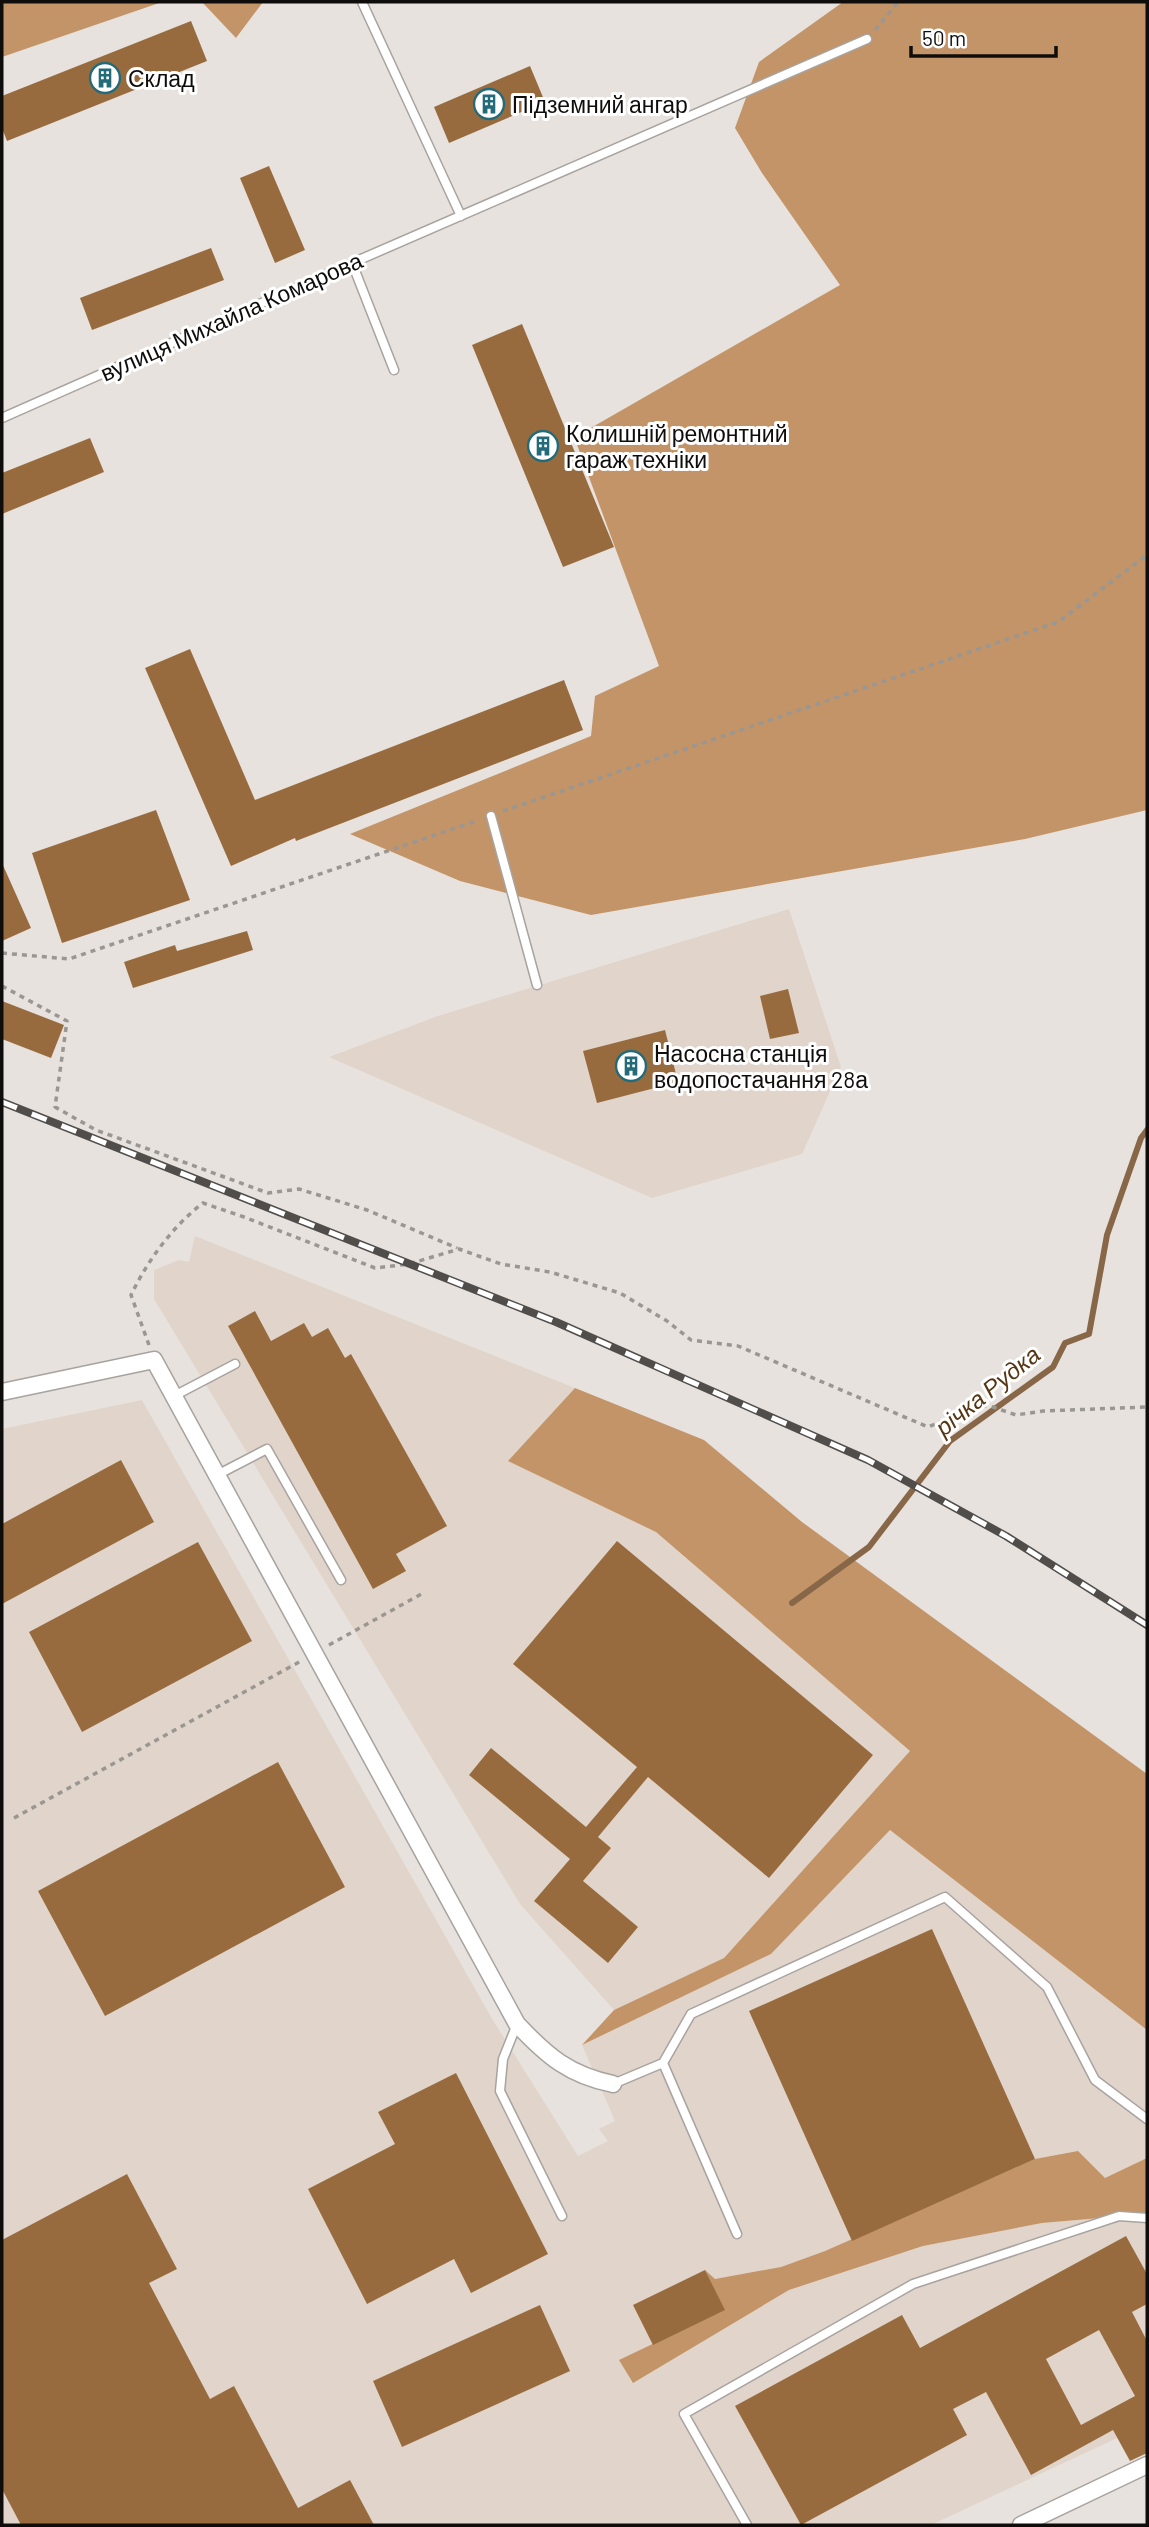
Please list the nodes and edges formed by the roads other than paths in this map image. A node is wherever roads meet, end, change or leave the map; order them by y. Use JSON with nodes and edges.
{"nodes":[{"id":1,"x":362,"y":2,"type":"edge"},
{"id":2,"x":867,"y":39,"type":"road end"},
{"id":3,"x":461,"y":216,"type":"junction"},
{"id":4,"x":352,"y":263,"type":"junction"},
{"id":5,"x":394,"y":370,"type":"dead end"},
{"id":6,"x":2,"y":418,"type":"edge"},
{"id":7,"x":491,"y":816,"type":"road end"},
{"id":8,"x":537,"y":985,"type":"dead end"},
{"id":9,"x":236,"y":1364,"type":"dead end"},
{"id":10,"x":2,"y":1391,"type":"edge"},
{"id":11,"x":174,"y":1396,"type":"junction"},
{"id":12,"x":217,"y":1475,"type":"junction"},
{"id":13,"x":341,"y":1580,"type":"dead end"},
{"id":14,"x":517,"y":2024,"type":"junction"},
{"id":15,"x":663,"y":2063,"type":"junction"},
{"id":16,"x":613,"y":2084,"type":"joint"},
{"id":17,"x":1147,"y":2119,"type":"edge"},
{"id":18,"x":562,"y":2216,"type":"dead end"},
{"id":19,"x":1147,"y":2218,"type":"edge"},
{"id":20,"x":737,"y":2234,"type":"dead end"},
{"id":21,"x":1147,"y":2465,"type":"edge"},
{"id":22,"x":747,"y":2525,"type":"edge"},
{"id":23,"x":1021,"y":2525,"type":"edge"}],
"edges":[{"from":1,"to":3,"type":"lane"},
{"from":2,"to":3,"type":"lane","name":"вулиця Михайла Комарова"},
{"from":3,"to":4,"type":"lane","name":"вулиця Михайла Комарова"},
{"from":4,"to":5,"type":"lane"},
{"from":4,"to":6,"type":"lane","name":"вулиця Михайла Комарова"},
{"from":7,"to":8,"type":"lane"},
{"from":9,"to":11,"type":"lane"},
{"from":10,"to":11,"type":"street"},
{"from":11,"to":12,"type":"street"},
{"from":12,"to":13,"type":"lane"},
{"from":12,"to":14,"type":"street"},
{"from":14,"to":16,"type":"street"},
{"from":14,"to":18,"type":"lane"},
{"from":15,"to":16,"type":"lane"},
{"from":15,"to":17,"type":"lane"},
{"from":15,"to":20,"type":"lane"},
{"from":19,"to":22,"type":"lane"},
{"from":21,"to":23,"type":"street"}]}
